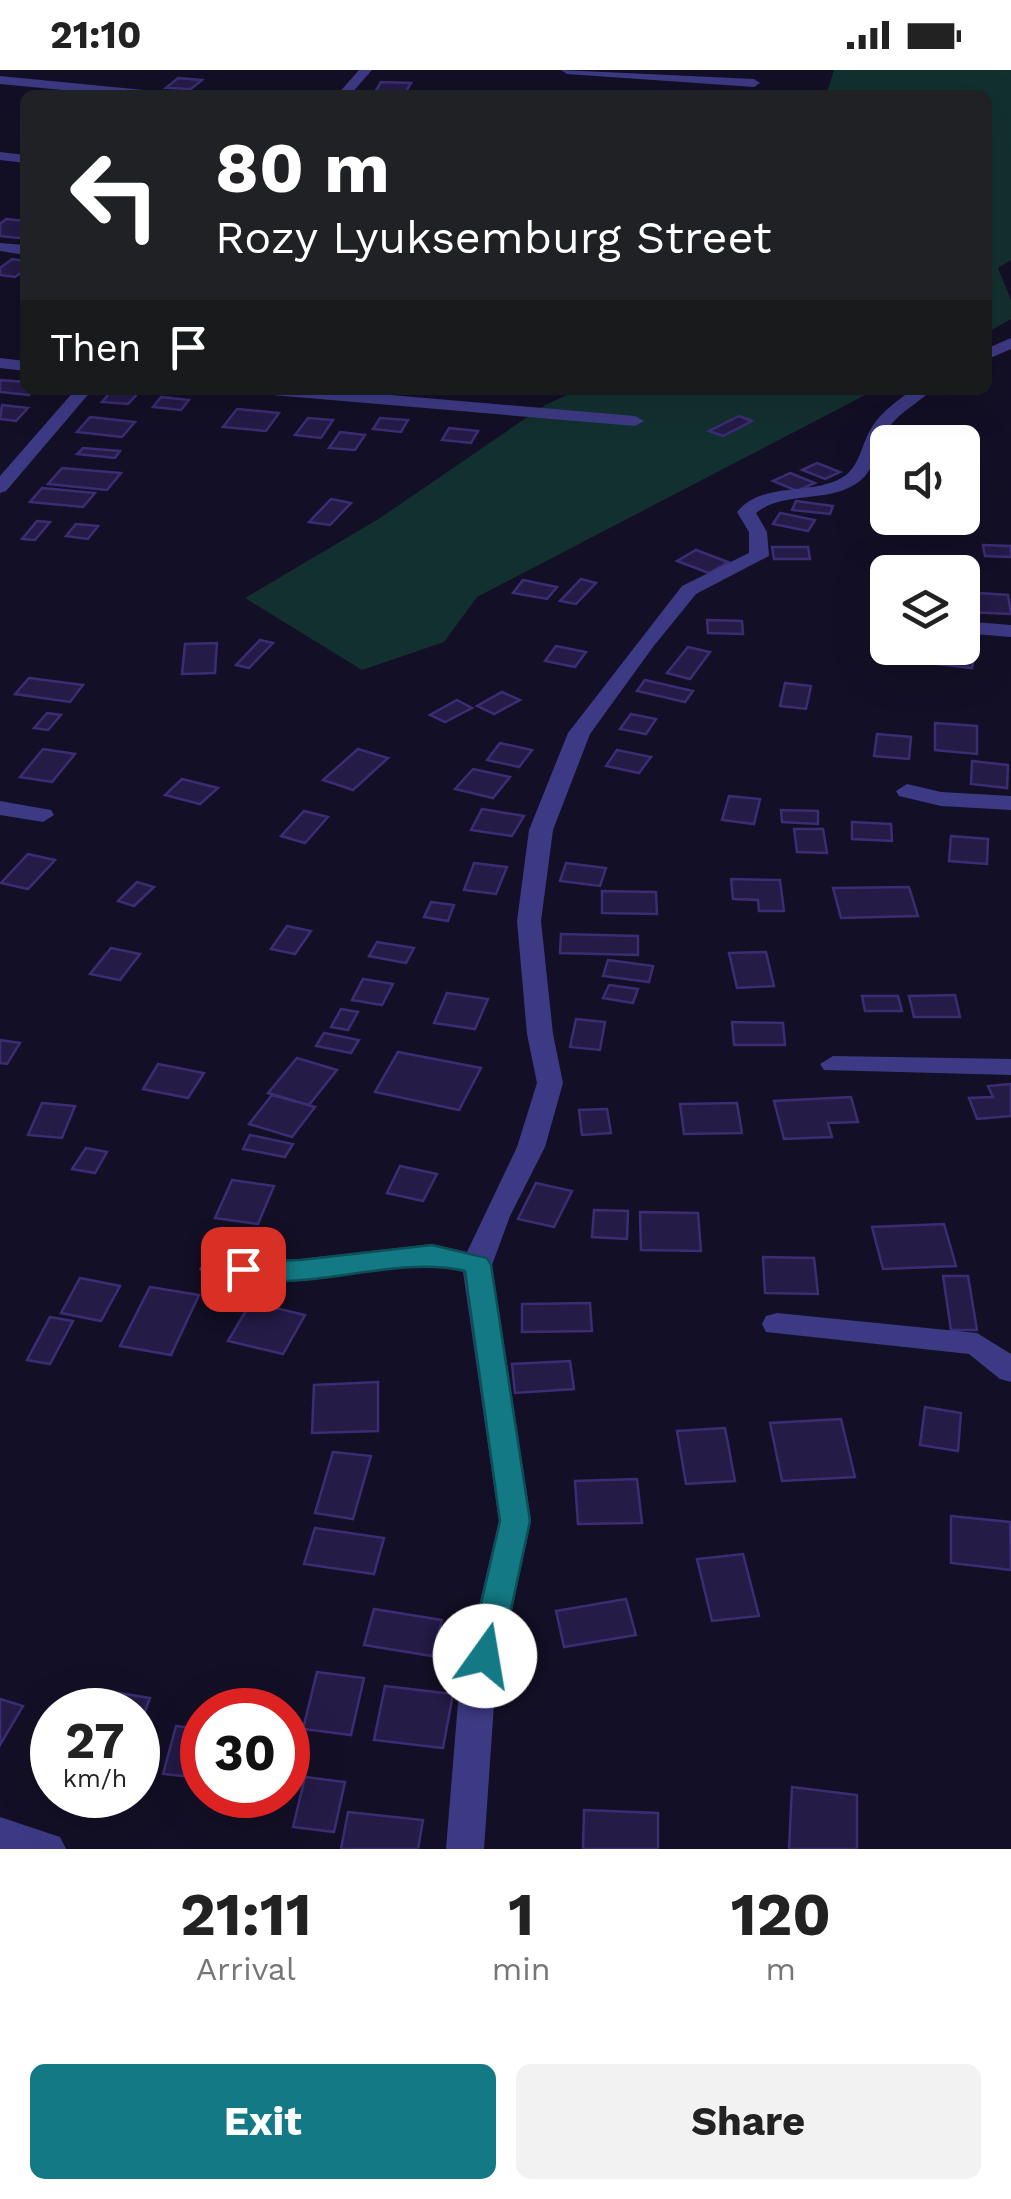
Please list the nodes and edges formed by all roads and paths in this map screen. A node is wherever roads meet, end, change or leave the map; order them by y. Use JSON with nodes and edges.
{"nodes":[{"id":1,"x":11,"y":70,"type":"edge"},
{"id":2,"x":366,"y":70,"type":"edge"},
{"id":3,"x":567,"y":70,"type":"edge"},
{"id":4,"x":0,"y":79,"type":"edge"},
{"id":5,"x":754,"y":83,"type":"dead end"},
{"id":6,"x":106,"y":90,"type":"edge"},
{"id":7,"x":348,"y":90,"type":"edge"},
{"id":8,"x":80,"y":395,"type":"edge"},
{"id":9,"x":331,"y":395,"type":"edge"},
{"id":10,"x":917,"y":395,"type":"edge"},
{"id":11,"x":635,"y":421,"type":"dead end"},
{"id":12,"x":0,"y":487,"type":"edge"},
{"id":13,"x":980,"y":628,"type":"edge"},
{"id":14,"x":1011,"y":631,"type":"edge"},
{"id":15,"x":907,"y":791,"type":"dead end"},
{"id":16,"x":1011,"y":804,"type":"edge"},
{"id":17,"x":0,"y":808,"type":"edge"},
{"id":18,"x":43,"y":815,"type":"dead end"},
{"id":19,"x":833,"y":1064,"type":"dead end"},
{"id":20,"x":1011,"y":1068,"type":"edge"},
{"id":21,"x":477,"y":1265,"type":"junction"},
{"id":22,"x":214,"y":1269,"type":"dead end"},
{"id":23,"x":778,"y":1324,"type":"dead end"},
{"id":24,"x":1011,"y":1371,"type":"edge"},
{"id":25,"x":0,"y":1834,"type":"edge"},
{"id":26,"x":48,"y":1849,"type":"edge"},
{"id":27,"x":465,"y":1849,"type":"edge"}],
"edges":[{"from":1,"to":4,"type":"street"},
{"from":2,"to":7,"type":"street"},
{"from":3,"to":5,"type":"street"},
{"from":4,"to":6,"type":"street"},
{"from":8,"to":12,"type":"street"},
{"from":9,"to":11,"type":"street"},
{"from":10,"to":21,"type":"street"},
{"from":13,"to":14,"type":"street"},
{"from":15,"to":16,"type":"street"},
{"from":17,"to":18,"type":"street"},
{"from":19,"to":20,"type":"street"},
{"from":21,"to":22,"type":"street"},
{"from":21,"to":27,"type":"street"},
{"from":23,"to":24,"type":"street"},
{"from":25,"to":26,"type":"street"}]}
